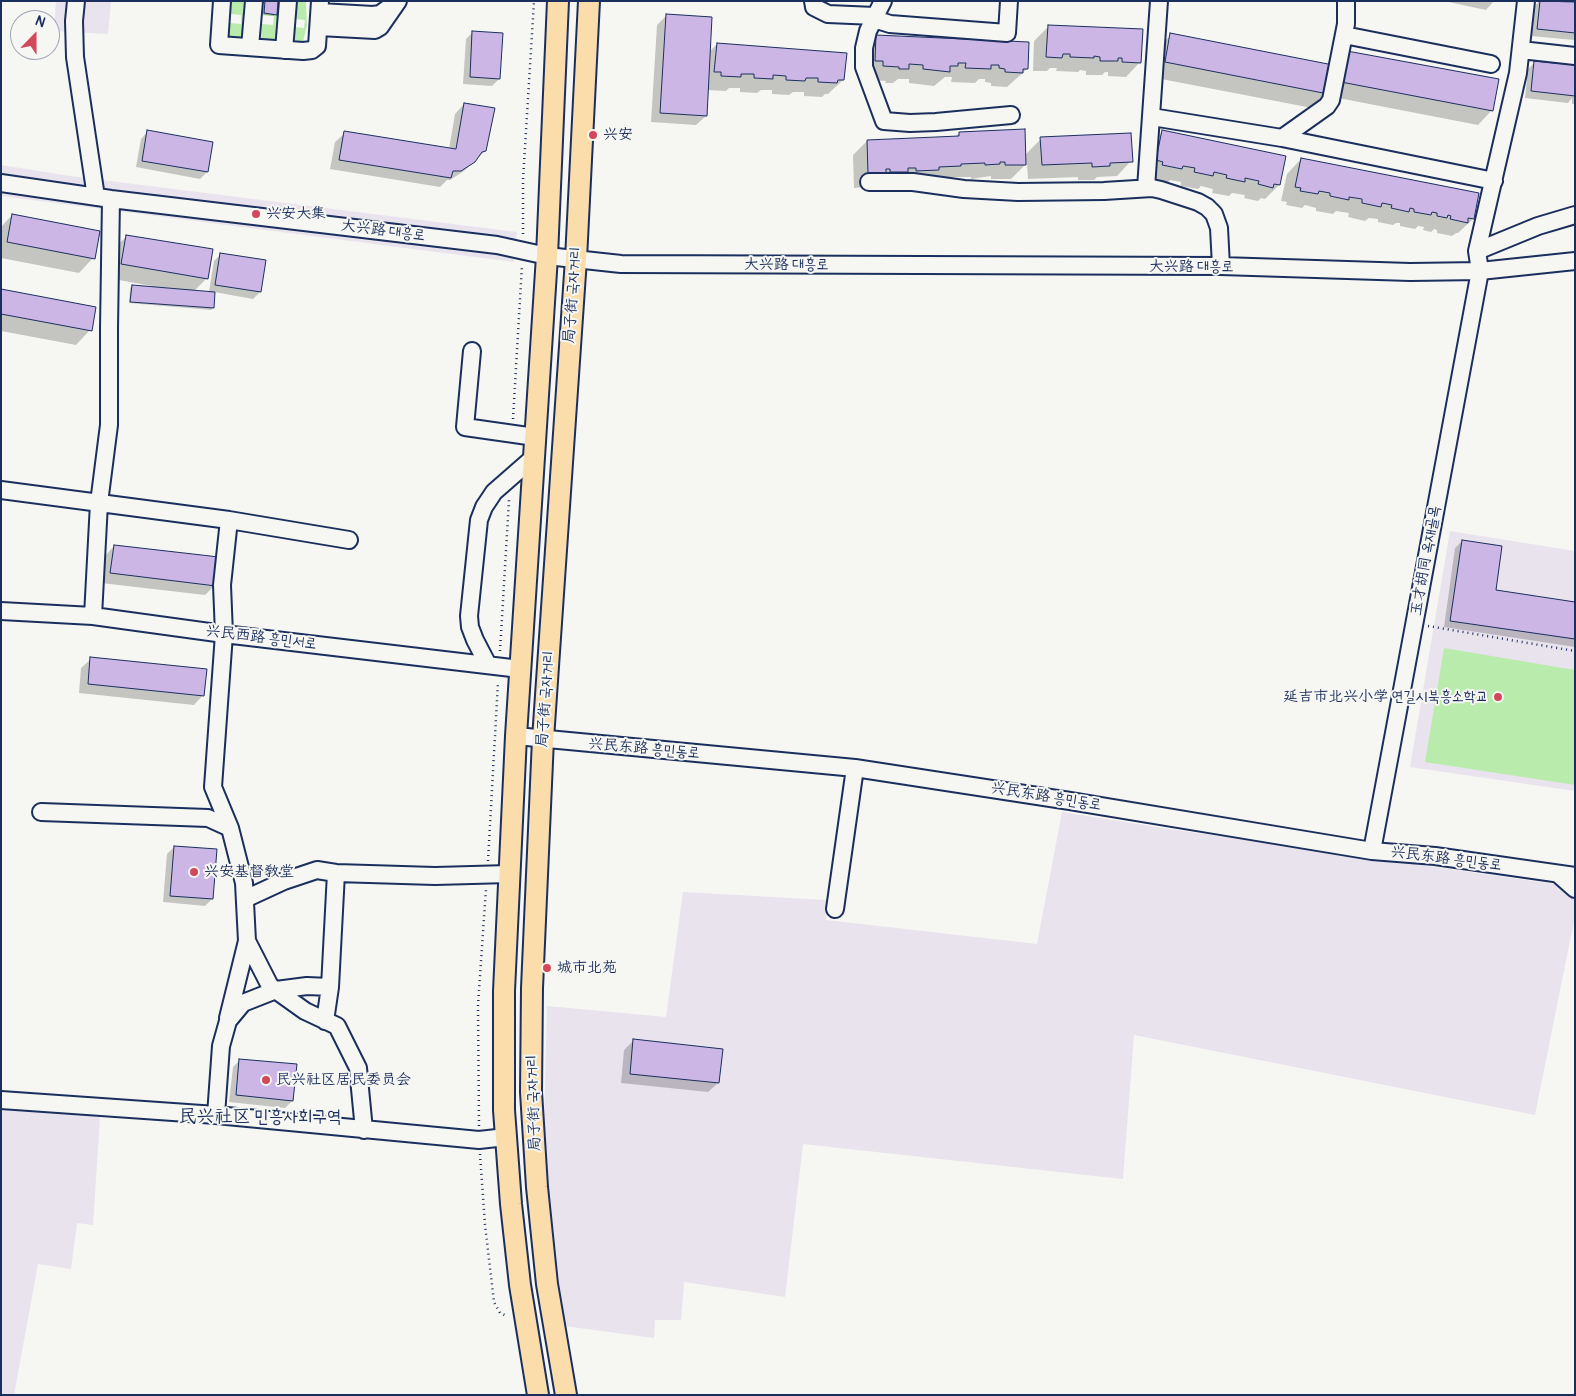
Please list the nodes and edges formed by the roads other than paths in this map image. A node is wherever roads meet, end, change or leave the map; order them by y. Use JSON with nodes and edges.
{"nodes":[{"id":1,"x":76,"y":1,"type":"edge"},
{"id":2,"x":222,"y":1,"type":"edge"},
{"id":3,"x":254,"y":1,"type":"edge"},
{"id":4,"x":288,"y":1,"type":"edge"},
{"id":5,"x":398,"y":1,"type":"edge"},
{"id":6,"x":558,"y":1,"type":"edge"},
{"id":7,"x":589,"y":1,"type":"edge"},
{"id":8,"x":813,"y":1,"type":"edge"},
{"id":9,"x":883,"y":1,"type":"edge"},
{"id":10,"x":1009,"y":1,"type":"edge"},
{"id":11,"x":1159,"y":1,"type":"edge"},
{"id":12,"x":1346,"y":1,"type":"edge"},
{"id":13,"x":1526,"y":1,"type":"edge"},
{"id":14,"x":320,"y":13,"type":"edge"},
{"id":15,"x":874,"y":17,"type":"junction"},
{"id":16,"x":1344,"y":36,"type":"junction"},
{"id":17,"x":250,"y":47,"type":"junction"},
{"id":18,"x":284,"y":50,"type":"junction"},
{"id":19,"x":1521,"y":50,"type":"junction"},
{"id":20,"x":1575,"y":56,"type":"edge"},
{"id":21,"x":1491,"y":64,"type":"dead end"},
{"id":22,"x":1011,"y":115,"type":"dead end"},
{"id":23,"x":1152,"y":117,"type":"junction"},
{"id":24,"x":1282,"y":138,"type":"junction"},
{"id":25,"x":1494,"y":181,"type":"junction"},
{"id":26,"x":869,"y":182,"type":"dead end"},
{"id":27,"x":1,"y":183,"type":"edge"},
{"id":28,"x":1146,"y":188,"type":"junction"},
{"id":29,"x":104,"y":198,"type":"junction"},
{"id":30,"x":1575,"y":215,"type":"edge"},
{"id":31,"x":1477,"y":250,"type":"junction"},
{"id":32,"x":547,"y":256,"type":"junction"},
{"id":33,"x":576,"y":258,"type":"junction"},
{"id":34,"x":1575,"y":260,"type":"edge"},
{"id":35,"x":1221,"y":266,"type":"junction"},
{"id":36,"x":1480,"y":271,"type":"junction"},
{"id":37,"x":472,"y":351,"type":"dead end"},
{"id":38,"x":535,"y":437,"type":"junction"},
{"id":39,"x":534,"y":457,"type":"junction"},
{"id":40,"x":1,"y":490,"type":"edge"},
{"id":41,"x":99,"y":502,"type":"junction"},
{"id":42,"x":229,"y":520,"type":"junction"},
{"id":43,"x":349,"y":540,"type":"dead end"},
{"id":44,"x":1,"y":611,"type":"edge"},
{"id":45,"x":93,"y":616,"type":"junction"},
{"id":46,"x":224,"y":634,"type":"junction"},
{"id":47,"x":488,"y":665,"type":"junction"},
{"id":48,"x":520,"y":669,"type":"junction"},
{"id":49,"x":516,"y":736,"type":"junction"},
{"id":50,"x":543,"y":739,"type":"junction"},
{"id":51,"x":855,"y":768,"type":"junction"},
{"id":52,"x":41,"y":812,"type":"dead end"},
{"id":53,"x":230,"y":828,"type":"junction"},
{"id":54,"x":1372,"y":851,"type":"junction"},
{"id":55,"x":336,"y":873,"type":"junction"},
{"id":56,"x":509,"y":874,"type":"junction"},
{"id":57,"x":1558,"y":874,"type":"junction"},
{"id":58,"x":1575,"y":876,"type":"edge"},
{"id":59,"x":1575,"y":889,"type":"edge"},
{"id":60,"x":245,"y":899,"type":"junction"},
{"id":61,"x":835,"y":909,"type":"dead end"},
{"id":62,"x":247,"y":941,"type":"junction"},
{"id":63,"x":330,"y":987,"type":"junction"},
{"id":64,"x":276,"y":990,"type":"junction"},
{"id":65,"x":228,"y":1021,"type":"junction"},
{"id":66,"x":325,"y":1021,"type":"junction"},
{"id":67,"x":1,"y":1100,"type":"edge"},
{"id":68,"x":216,"y":1115,"type":"junction"},
{"id":69,"x":364,"y":1130,"type":"junction"},
{"id":70,"x":506,"y":1137,"type":"junction"},
{"id":71,"x":538,"y":1395,"type":"edge"},
{"id":72,"x":566,"y":1395,"type":"edge"}],
"edges":[{"from":1,"to":29,"type":"street"},
{"from":2,"to":17,"type":"street"},
{"from":3,"to":17,"type":"street"},
{"from":4,"to":18,"type":"street"},
{"from":5,"to":14,"type":"street"},
{"from":6,"to":32,"type":"main road","name":"局子街 국자거리"},
{"from":7,"to":33,"type":"main road","name":"局子街 국자거리"},
{"from":8,"to":15,"type":"street"},
{"from":9,"to":15,"type":"street"},
{"from":10,"to":15,"type":"street"},
{"from":11,"to":23,"type":"street"},
{"from":12,"to":16,"type":"street"},
{"from":13,"to":19,"type":"street"},
{"from":14,"to":18,"type":"street"},
{"from":15,"to":22,"type":"street"},
{"from":16,"to":21,"type":"street"},
{"from":16,"to":24,"type":"street"},
{"from":17,"to":18,"type":"street"},
{"from":19,"to":20,"type":"street"},
{"from":19,"to":25,"type":"street"},
{"from":23,"to":24,"type":"street"},
{"from":23,"to":28,"type":"street"},
{"from":24,"to":25,"type":"street"},
{"from":25,"to":31,"type":"street"},
{"from":26,"to":28,"type":"street"},
{"from":27,"to":29,"type":"street","name":"大兴路 대흥로"},
{"from":28,"to":35,"type":"street"},
{"from":29,"to":32,"type":"street","name":"大兴路 대흥로"},
{"from":29,"to":41,"type":"street"},
{"from":30,"to":31,"type":"street"},
{"from":31,"to":36,"type":"street","name":"玉才胡同 옥재골목"},
{"from":32,"to":33,"type":"street","name":"大兴路 대흥로"},
{"from":32,"to":38,"type":"main road","name":"局子街 국자거리"},
{"from":33,"to":35,"type":"street","name":"大兴路 대흥로"},
{"from":33,"to":50,"type":"main road","name":"局子街 국자거리"},
{"from":34,"to":36,"type":"street","name":"大兴路 대흥로"},
{"from":35,"to":36,"type":"street","name":"大兴路 대흥로"},
{"from":36,"to":54,"type":"street","name":"玉才胡同 옥재골목"},
{"from":37,"to":38,"type":"street"},
{"from":38,"to":39,"type":"main road","name":"局子街 국자거리"},
{"from":39,"to":47,"type":"street"},
{"from":39,"to":48,"type":"main road","name":"局子街 국자거리"},
{"from":40,"to":41,"type":"street"},
{"from":41,"to":42,"type":"street"},
{"from":41,"to":45,"type":"street"},
{"from":42,"to":43,"type":"street"},
{"from":42,"to":46,"type":"street"},
{"from":44,"to":45,"type":"street","name":"兴民西路 흥민서로"},
{"from":45,"to":46,"type":"street","name":"兴民西路 흥민서로"},
{"from":46,"to":47,"type":"street","name":"兴民西路 흥민서로"},
{"from":46,"to":53,"type":"street"},
{"from":47,"to":48,"type":"street","name":"兴民西路 흥민서로"},
{"from":48,"to":49,"type":"main road","name":"局子街 국자거리"},
{"from":49,"to":50,"type":"street","name":"兴民东路 흥민동로"},
{"from":49,"to":56,"type":"main road","name":"局子街 국자거리"},
{"from":50,"to":51,"type":"street","name":"兴民东路 흥민동로"},
{"from":50,"to":72,"type":"main road","name":"局子街 국자거리"},
{"from":51,"to":54,"type":"street","name":"兴民东路 흥민동로"},
{"from":51,"to":61,"type":"street"},
{"from":52,"to":53,"type":"street"},
{"from":53,"to":60,"type":"street"},
{"from":54,"to":57,"type":"street","name":"兴民东路 흥민동로"},
{"from":55,"to":56,"type":"street"},
{"from":55,"to":60,"type":"street"},
{"from":55,"to":63,"type":"street"},
{"from":56,"to":70,"type":"main road","name":"局子街 국자거리"},
{"from":57,"to":58,"type":"street","name":"兴民东路 흥민동로"},
{"from":57,"to":59,"type":"street"},
{"from":60,"to":62,"type":"street"},
{"from":62,"to":64,"type":"street"},
{"from":62,"to":65,"type":"street"},
{"from":63,"to":64,"type":"street"},
{"from":63,"to":66,"type":"street"},
{"from":64,"to":65,"type":"street"},
{"from":64,"to":66,"type":"street"},
{"from":65,"to":68,"type":"street"},
{"from":66,"to":69,"type":"street"},
{"from":67,"to":68,"type":"street"},
{"from":68,"to":69,"type":"street"},
{"from":69,"to":70,"type":"street"},
{"from":70,"to":71,"type":"main road","name":"局子街 국자거리"}]}
